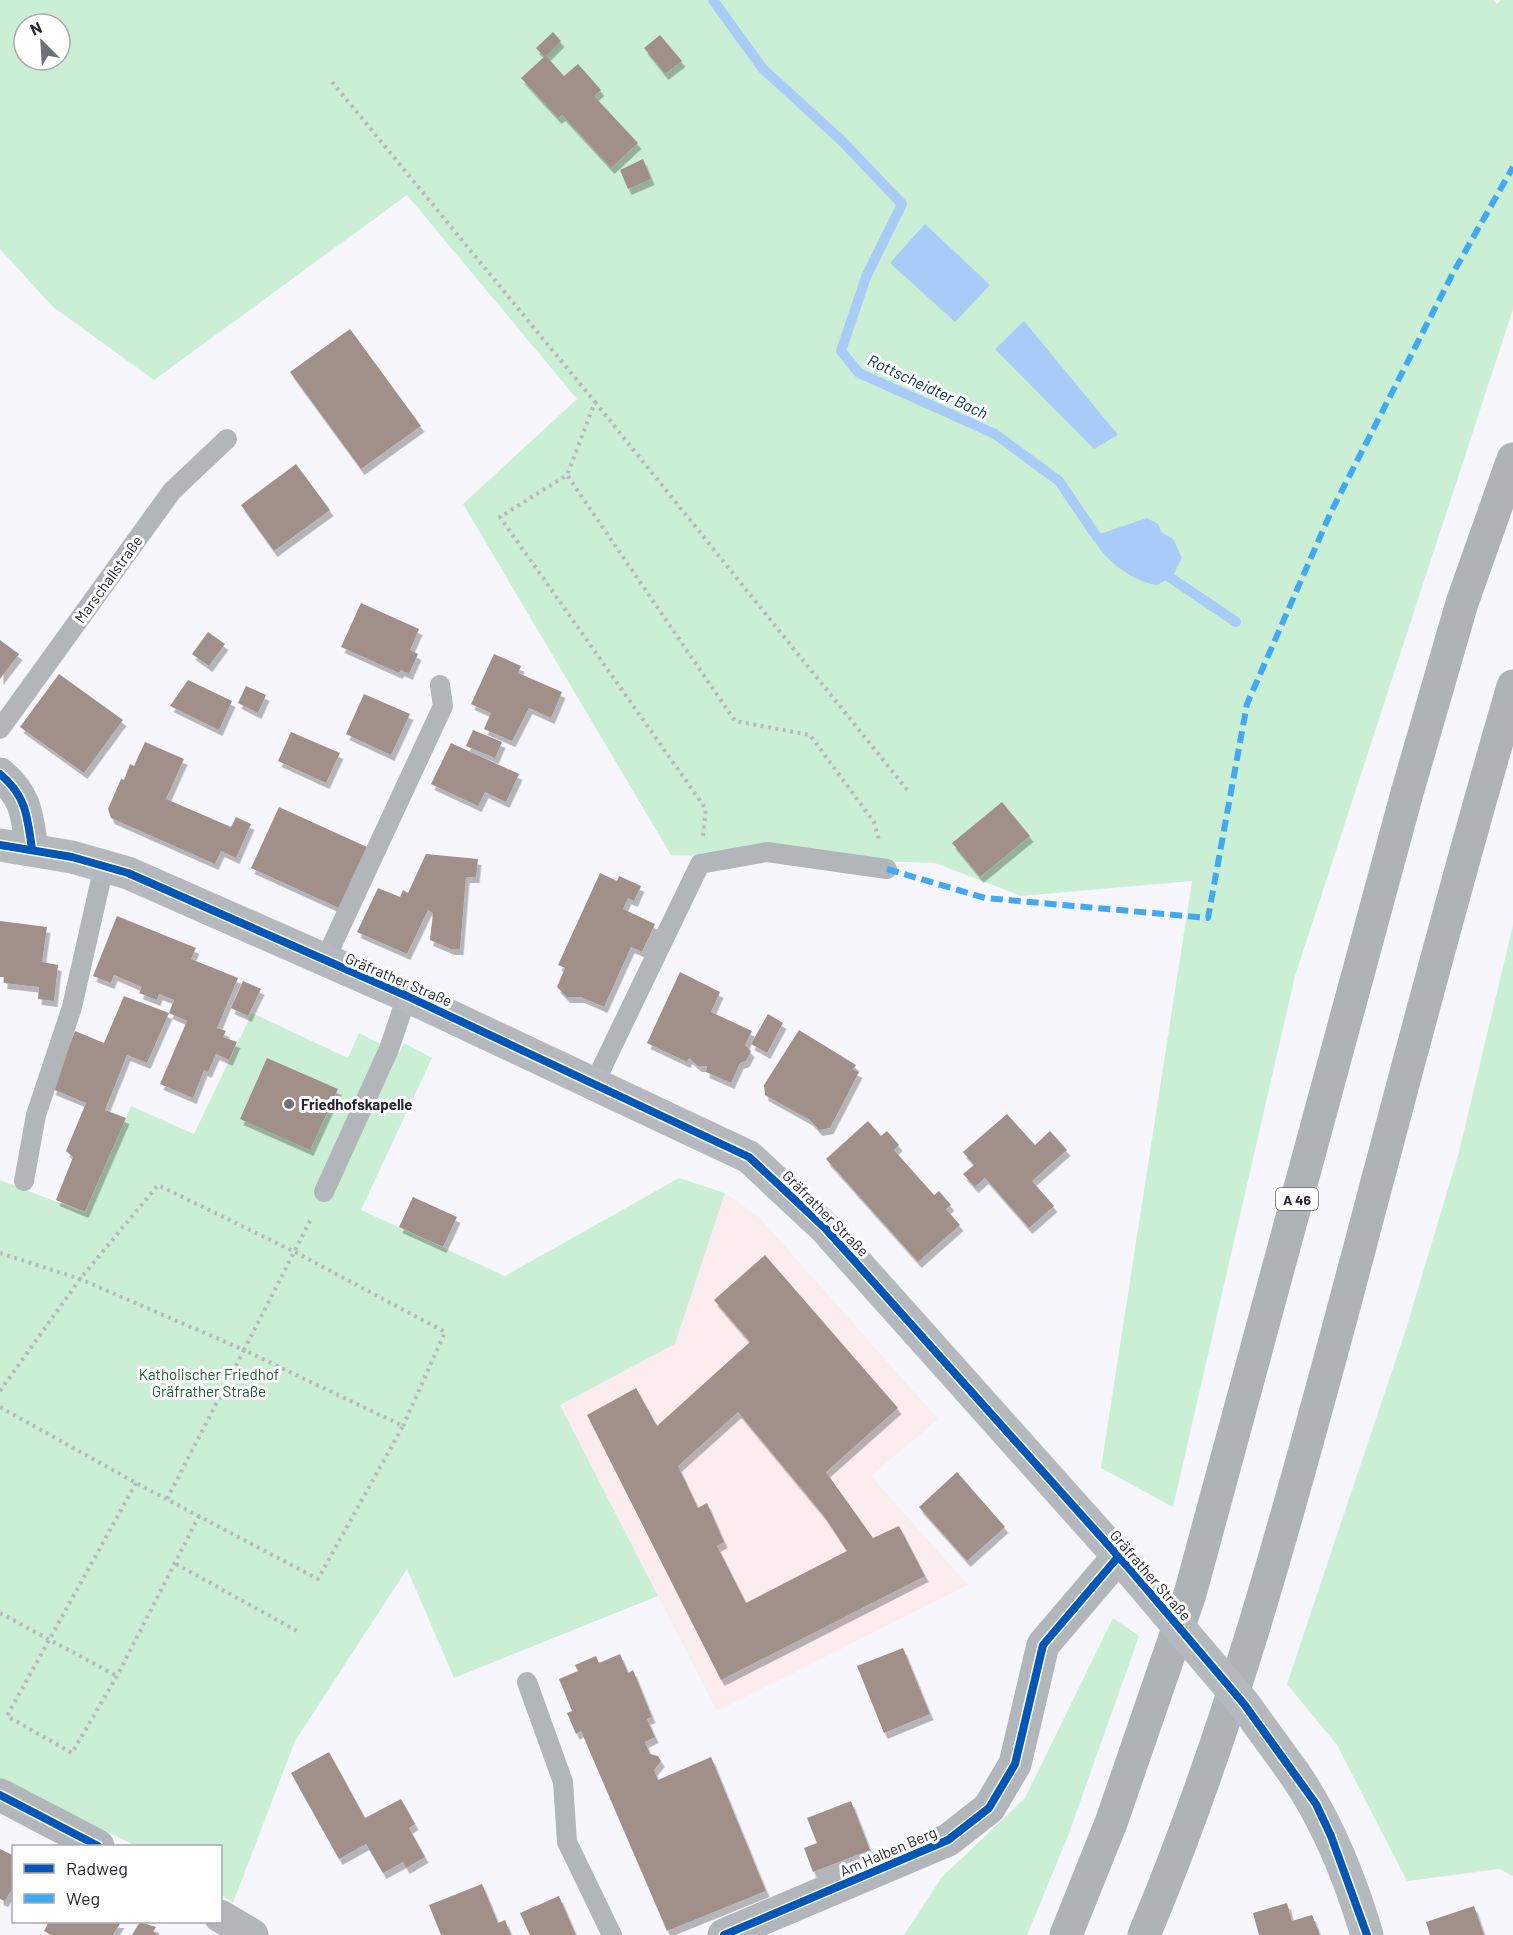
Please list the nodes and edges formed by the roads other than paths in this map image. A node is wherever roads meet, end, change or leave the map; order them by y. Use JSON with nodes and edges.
{"nodes":[{"id":1,"x":227,"y":439,"type":"dead end"},
{"id":2,"x":1513,"y":459,"type":"edge"},
{"id":3,"x":440,"y":685,"type":"dead end"},
{"id":4,"x":1513,"y":686,"type":"edge"},
{"id":5,"x":0,"y":729,"type":"edge"},
{"id":6,"x":0,"y":774,"type":"edge"},
{"id":7,"x":16,"y":847,"type":"edge"},
{"id":8,"x":104,"y":866,"type":"junction"},
{"id":9,"x":887,"y":869,"type":"road end"},
{"id":10,"x":324,"y":962,"type":"junction"},
{"id":11,"x":407,"y":996,"type":"junction"},
{"id":12,"x":594,"y":1082,"type":"junction"},
{"id":13,"x":24,"y":1181,"type":"dead end"},
{"id":14,"x":324,"y":1192,"type":"road end"},
{"id":15,"x":1122,"y":1562,"type":"junction"},
{"id":16,"x":527,"y":1682,"type":"dead end"},
{"id":17,"x":0,"y":1795,"type":"edge"},
{"id":18,"x":96,"y":1845,"type":"edge"},
{"id":19,"x":222,"y":1917,"type":"edge"},
{"id":20,"x":252,"y":1935,"type":"edge"},
{"id":21,"x":612,"y":1935,"type":"edge"},
{"id":22,"x":724,"y":1935,"type":"edge"},
{"id":23,"x":1066,"y":1935,"type":"edge"},
{"id":24,"x":1144,"y":1935,"type":"edge"},
{"id":25,"x":1367,"y":1935,"type":"edge"}],
"edges":[{"from":1,"to":5,"type":"lane","name":"Marschallstraße"},
{"from":2,"to":23,"type":"highway","number":"A 46"},
{"from":3,"to":10,"type":"lane","name":"Gräfrather Straße"},
{"from":4,"to":24,"type":"highway"},
{"from":6,"to":7,"type":"street"},
{"from":7,"to":8,"type":"main road","name":"Gräfrather Straße"},
{"from":8,"to":10,"type":"main road","name":"Gräfrather Straße"},
{"from":8,"to":13,"type":"lane"},
{"from":9,"to":12,"type":"lane"},
{"from":10,"to":11,"type":"main road","name":"Gräfrather Straße"},
{"from":11,"to":12,"type":"main road","name":"Gräfrather Straße"},
{"from":11,"to":14,"type":"lane"},
{"from":12,"to":15,"type":"main road","name":"Gräfrather Straße"},
{"from":15,"to":22,"type":"street","name":"Am Halben Berg"},
{"from":15,"to":25,"type":"main road","name":"Gräfrather Straße","bridge":true},
{"from":16,"to":21,"type":"lane"},
{"from":17,"to":18,"type":"street"},
{"from":19,"to":20,"type":"street"}]}
